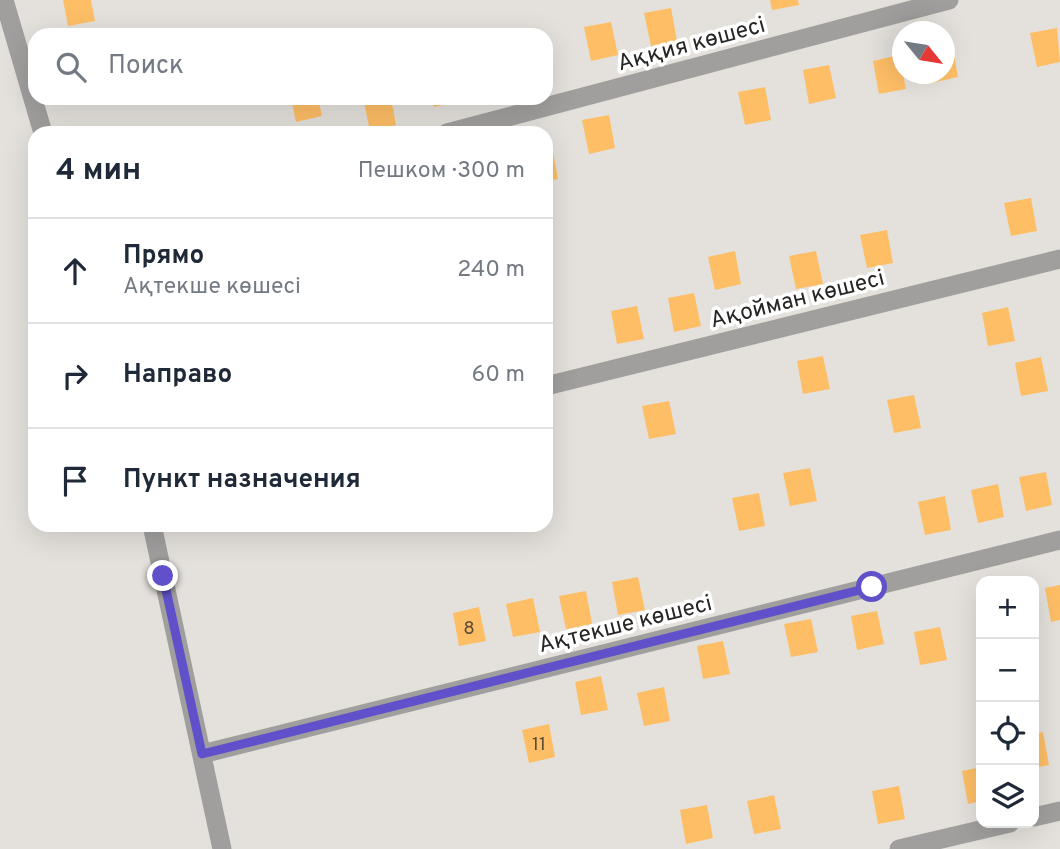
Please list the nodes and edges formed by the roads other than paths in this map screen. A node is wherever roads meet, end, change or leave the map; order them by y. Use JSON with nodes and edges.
{"nodes":[{"id":1,"x":4,"y":0,"type":"edge"},
{"id":2,"x":949,"y":0,"type":"edge"},
{"id":3,"x":28,"y":82,"type":"edge"},
{"id":4,"x":35,"y":105,"type":"edge"},
{"id":5,"x":553,"y":105,"type":"edge"},
{"id":6,"x":553,"y":105,"type":"edge"},
{"id":7,"x":41,"y":126,"type":"edge"},
{"id":8,"x":473,"y":126,"type":"edge"},
{"id":9,"x":1060,"y":259,"type":"edge"},
{"id":10,"x":553,"y":384,"type":"edge"},
{"id":11,"x":154,"y":532,"type":"edge"},
{"id":12,"x":1060,"y":540,"type":"edge"},
{"id":13,"x":202,"y":754,"type":"junction"},
{"id":14,"x":1060,"y":811,"type":"edge"},
{"id":15,"x":1039,"y":816,"type":"edge"},
{"id":16,"x":989,"y":828,"type":"edge"},
{"id":17,"x":222,"y":849,"type":"edge"},
{"id":18,"x":899,"y":849,"type":"edge"}],
"edges":[{"from":1,"to":3,"type":"street"},
{"from":2,"to":5,"type":"street","name":"Аққия көшесі"},
{"from":4,"to":7,"type":"street"},
{"from":6,"to":8,"type":"street","name":"Аққия көшесі"},
{"from":9,"to":10,"type":"street","name":"Ақойман көшесі"},
{"from":11,"to":13,"type":"street"},
{"from":12,"to":13,"type":"street","name":"Ақтекше көшесі"},
{"from":13,"to":17,"type":"street"},
{"from":14,"to":15,"type":"street"},
{"from":16,"to":18,"type":"street"}]}
